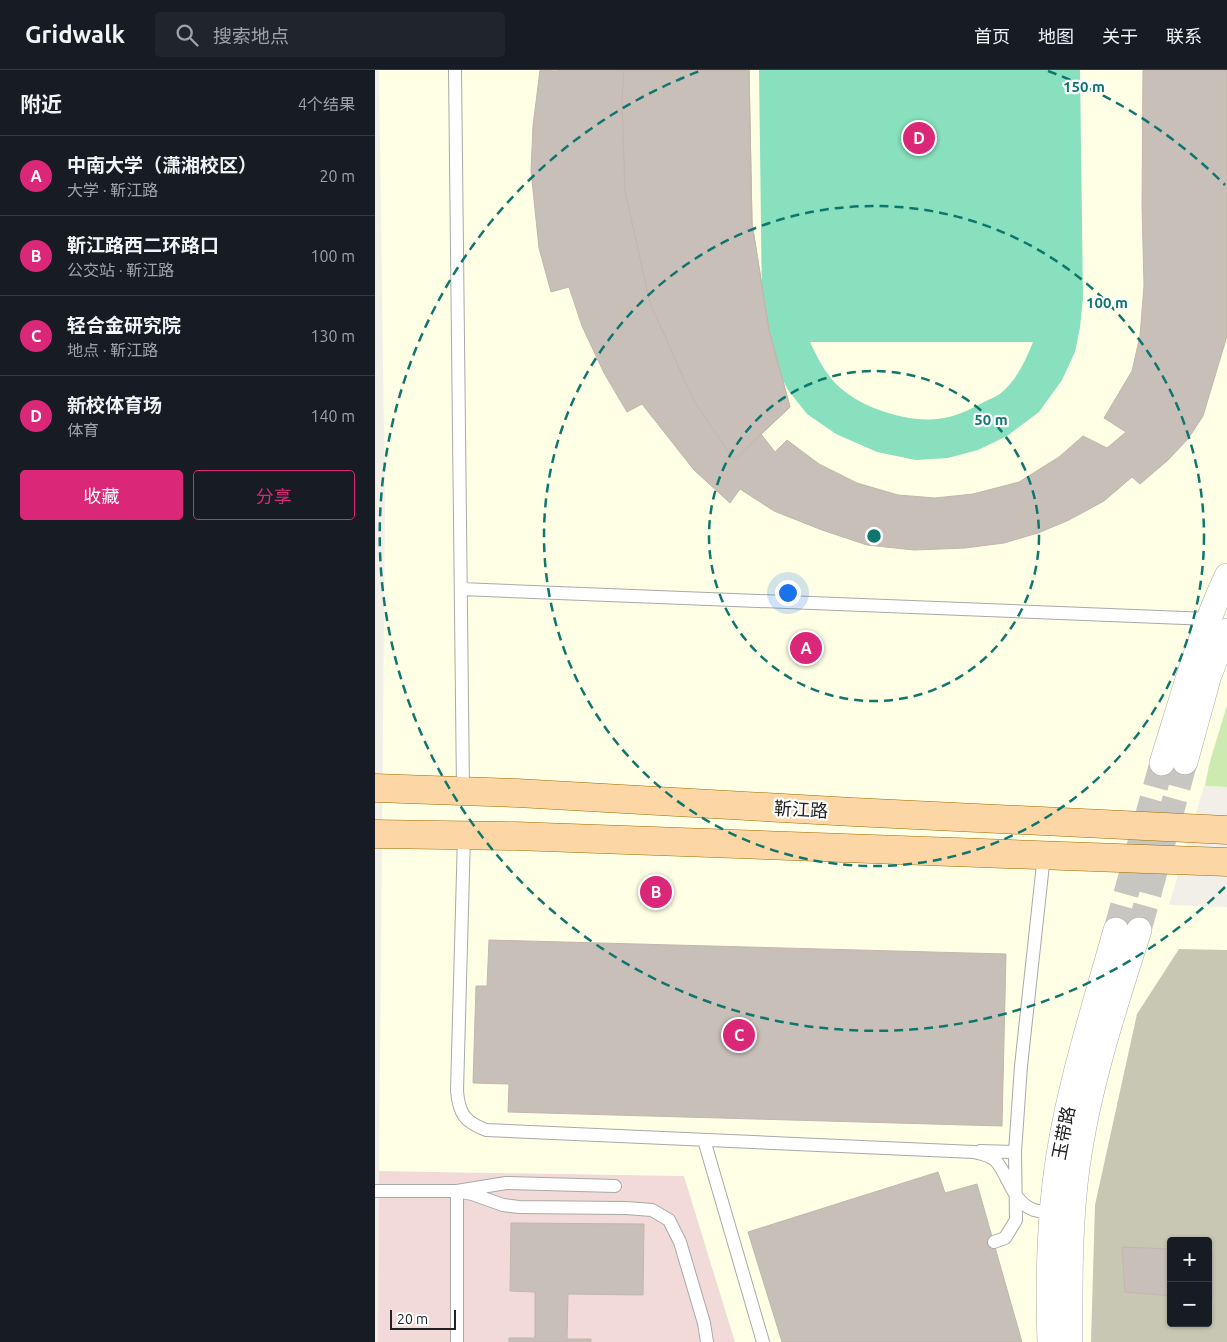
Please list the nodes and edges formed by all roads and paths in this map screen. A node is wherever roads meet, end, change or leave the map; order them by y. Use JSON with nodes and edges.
{"nodes":[{"id":1,"x":455,"y":70,"type":"edge"},
{"id":2,"x":1227,"y":576,"type":"edge"},
{"id":3,"x":461,"y":589,"type":"junction"},
{"id":4,"x":1218,"y":625,"type":"edge"},
{"id":5,"x":1173,"y":762,"type":"tunnel mouth"},
{"id":6,"x":375,"y":788,"type":"edge"},
{"id":7,"x":463,"y":791,"type":"junction"},
{"id":8,"x":1227,"y":830,"type":"edge"},
{"id":9,"x":375,"y":834,"type":"edge"},
{"id":10,"x":464,"y":836,"type":"junction"},
{"id":11,"x":1044,"y":855,"type":"junction"},
{"id":12,"x":1227,"y":862,"type":"edge"},
{"id":13,"x":1127,"y":930,"type":"tunnel mouth"},
{"id":14,"x":704,"y":1140,"type":"junction"},
{"id":15,"x":957,"y":1150,"type":"junction"},
{"id":16,"x":1015,"y":1152,"type":"junction"},
{"id":17,"x":615,"y":1186,"type":"dead end"},
{"id":18,"x":375,"y":1191,"type":"edge"},
{"id":19,"x":457,"y":1191,"type":"junction"},
{"id":20,"x":1016,"y":1196,"type":"junction"},
{"id":21,"x":1056,"y":1212,"type":"junction"},
{"id":22,"x":457,"y":1342,"type":"edge"},
{"id":23,"x":707,"y":1342,"type":"edge"},
{"id":24,"x":763,"y":1342,"type":"edge"},
{"id":25,"x":1050,"y":1342,"type":"edge"},
{"id":26,"x":1070,"y":1342,"type":"edge"}],
"edges":[{"from":1,"to":3,"type":"lane"},
{"from":2,"to":4,"type":"street"},
{"from":3,"to":4,"type":"lane"},
{"from":3,"to":7,"type":"lane"},
{"from":4,"to":5,"type":"street"},
{"from":6,"to":7,"type":"main road","name":"靳江路"},
{"from":7,"to":8,"type":"main road","name":"靳江路"},
{"from":9,"to":10,"type":"main road","name":"靳江路"},
{"from":10,"to":11,"type":"main road","name":"靳江路"},
{"from":10,"to":14,"type":"lane"},
{"from":11,"to":12,"type":"main road","name":"靳江路"},
{"from":11,"to":16,"type":"lane"},
{"from":13,"to":21,"type":"street"},
{"from":14,"to":15,"type":"lane"},
{"from":14,"to":24,"type":"lane"},
{"from":15,"to":16,"type":"lane"},
{"from":15,"to":20,"type":"lane"},
{"from":16,"to":20,"type":"lane"},
{"from":17,"to":19,"type":"lane"},
{"from":18,"to":19,"type":"lane"},
{"from":19,"to":22,"type":"lane"},
{"from":19,"to":23,"type":"lane"},
{"from":20,"to":21,"type":"lane"},
{"from":20,"to":21,"type":"lane"},
{"from":21,"to":25,"type":"street"},
{"from":21,"to":26,"type":"street"}]}
